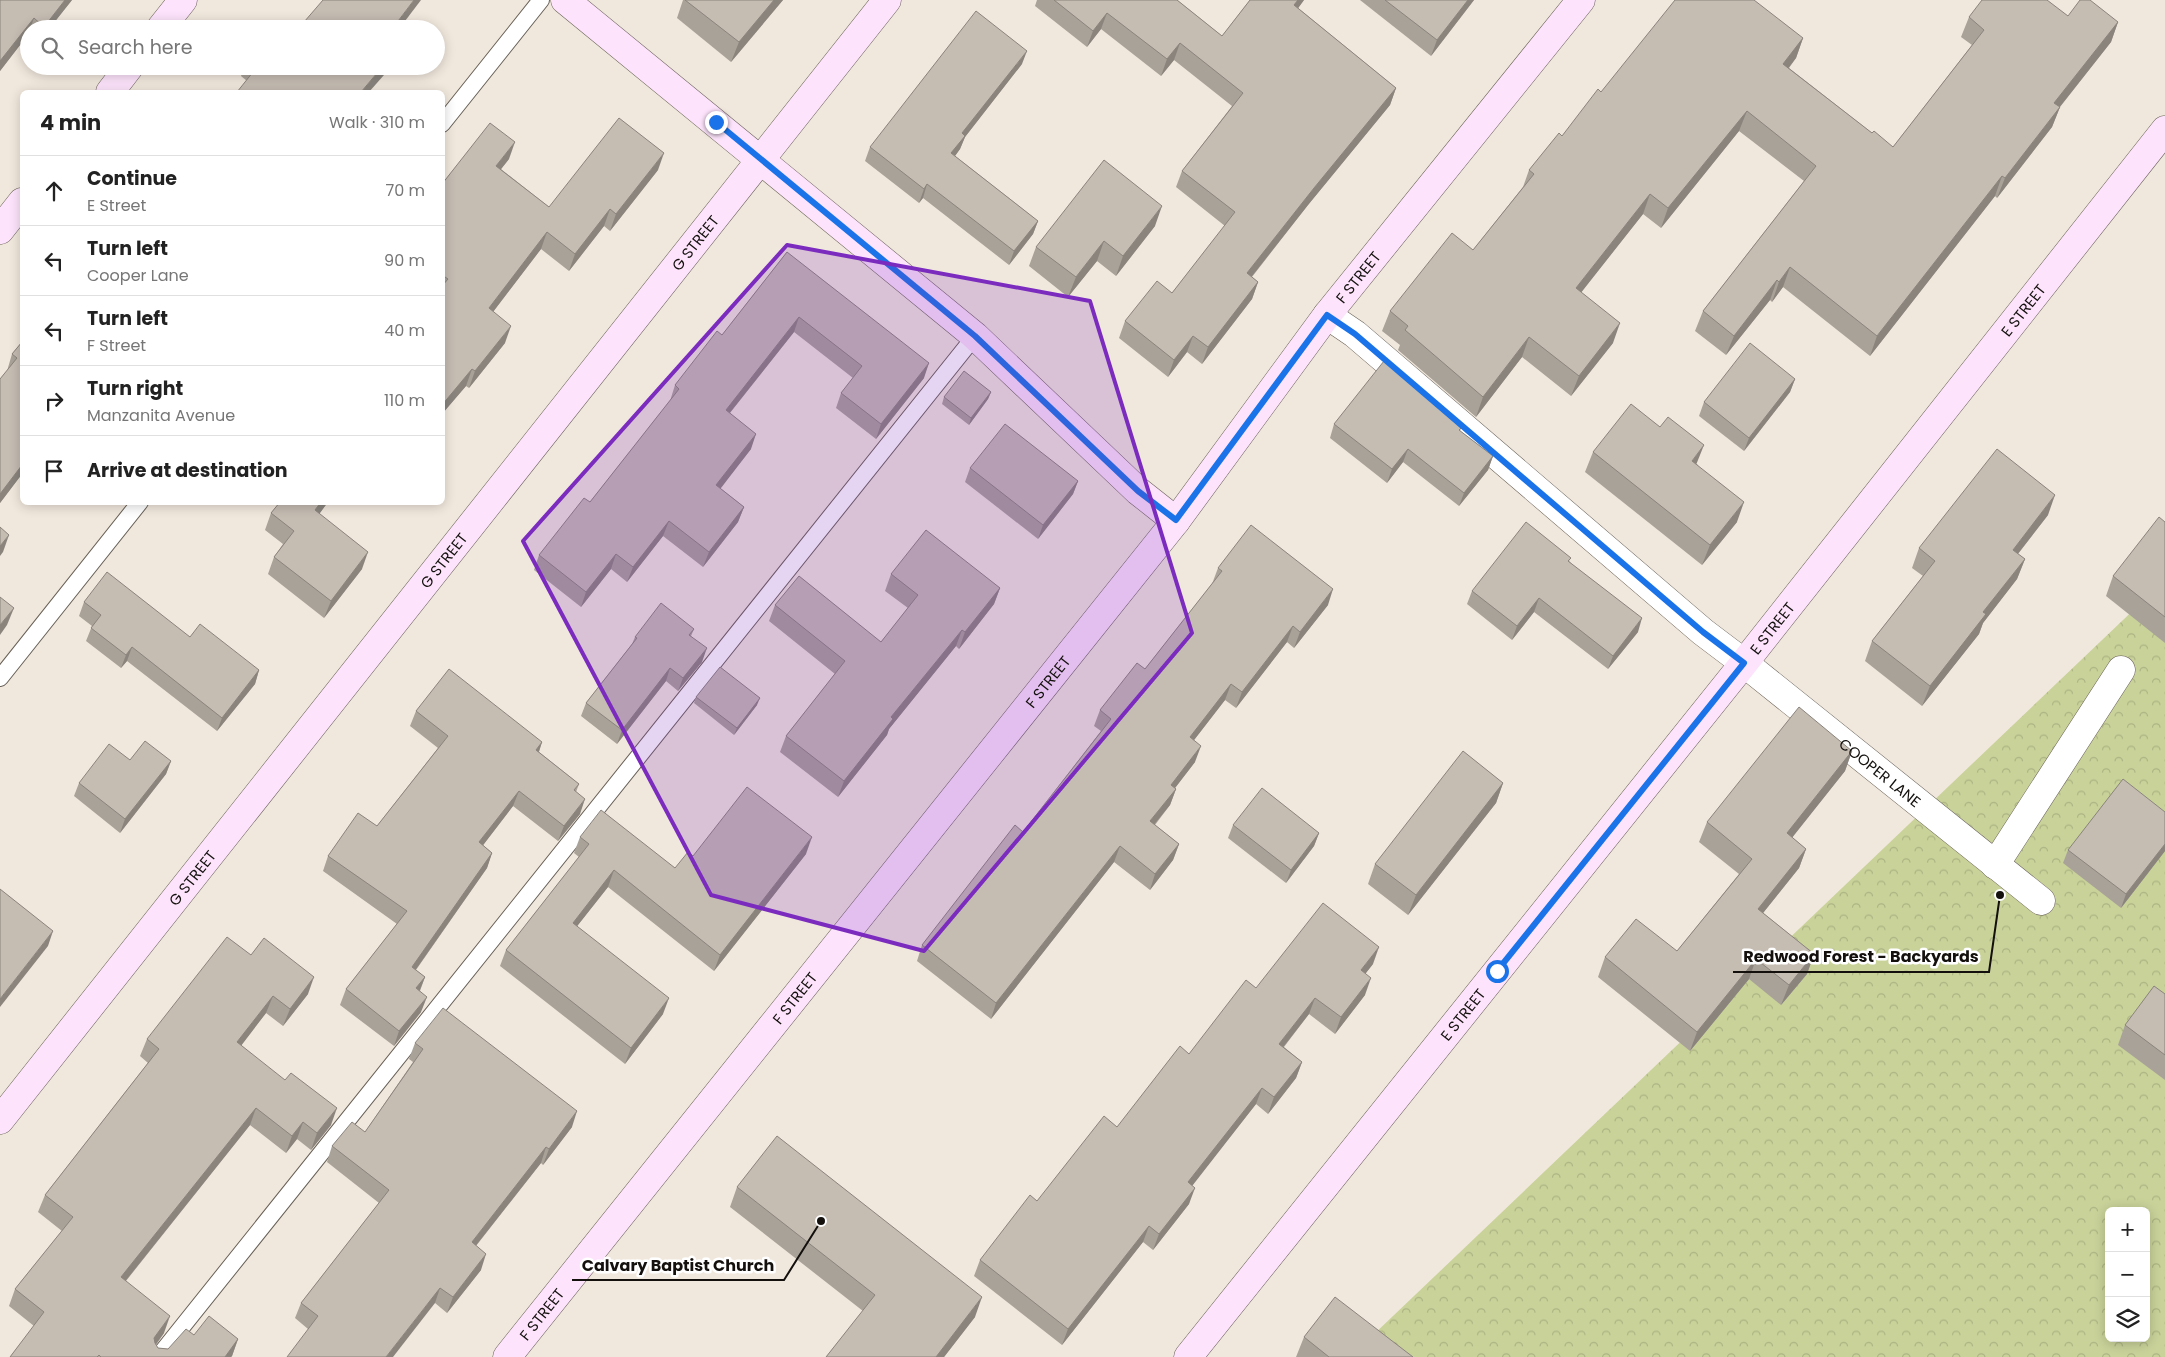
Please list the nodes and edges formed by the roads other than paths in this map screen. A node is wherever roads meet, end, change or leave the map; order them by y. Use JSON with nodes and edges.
{"nodes":[{"id":1,"x":183,"y":0,"type":"edge"},
{"id":2,"x":541,"y":0,"type":"edge"},
{"id":3,"x":565,"y":0,"type":"edge"},
{"id":4,"x":887,"y":0,"type":"edge"},
{"id":5,"x":1581,"y":0,"type":"edge"},
{"id":6,"x":167,"y":20,"type":"edge"},
{"id":7,"x":123,"y":75,"type":"edge"},
{"id":8,"x":112,"y":90,"type":"edge"},
{"id":9,"x":445,"y":120,"type":"edge"},
{"id":10,"x":2165,"y":130,"type":"edge"},
{"id":11,"x":761,"y":159,"type":"junction"},
{"id":12,"x":20,"y":205,"type":"edge"},
{"id":13,"x":0,"y":230,"type":"edge"},
{"id":14,"x":1327,"y":315,"type":"junction"},
{"id":15,"x":975,"y":336,"type":"junction"},
{"id":16,"x":138,"y":505,"type":"edge"},
{"id":17,"x":1176,"y":520,"type":"junction"},
{"id":18,"x":1744,"y":663,"type":"junction"},
{"id":19,"x":2121,"y":670,"type":"dead end"},
{"id":20,"x":0,"y":678,"type":"edge"},
{"id":21,"x":1996,"y":865,"type":"junction"},
{"id":22,"x":2041,"y":902,"type":"dead end"},
{"id":23,"x":0,"y":1120,"type":"edge"},
{"id":24,"x":158,"y":1357,"type":"edge"},
{"id":25,"x":507,"y":1357,"type":"edge"},
{"id":26,"x":1188,"y":1357,"type":"edge"}],
"edges":[{"from":1,"to":6,"type":"street"},
{"from":2,"to":9,"type":"lane"},
{"from":3,"to":11,"type":"street"},
{"from":4,"to":11,"type":"street","name":"G STREET"},
{"from":5,"to":14,"type":"street","name":"F STREET"},
{"from":7,"to":8,"type":"street"},
{"from":10,"to":18,"type":"street","name":"E STREET"},
{"from":11,"to":15,"type":"street"},
{"from":11,"to":23,"type":"street","name":"G STREET"},
{"from":12,"to":13,"type":"street"},
{"from":14,"to":17,"type":"street","name":"F STREET"},
{"from":14,"to":18,"type":"street","name":"COOPER LANE"},
{"from":15,"to":17,"type":"street"},
{"from":15,"to":24,"type":"lane"},
{"from":16,"to":20,"type":"lane"},
{"from":17,"to":25,"type":"street","name":"F STREET"},
{"from":18,"to":21,"type":"street","name":"COOPER LANE"},
{"from":18,"to":26,"type":"street","name":"E STREET"},
{"from":19,"to":21,"type":"street"},
{"from":21,"to":22,"type":"street","name":"COOPER LANE"}]}
